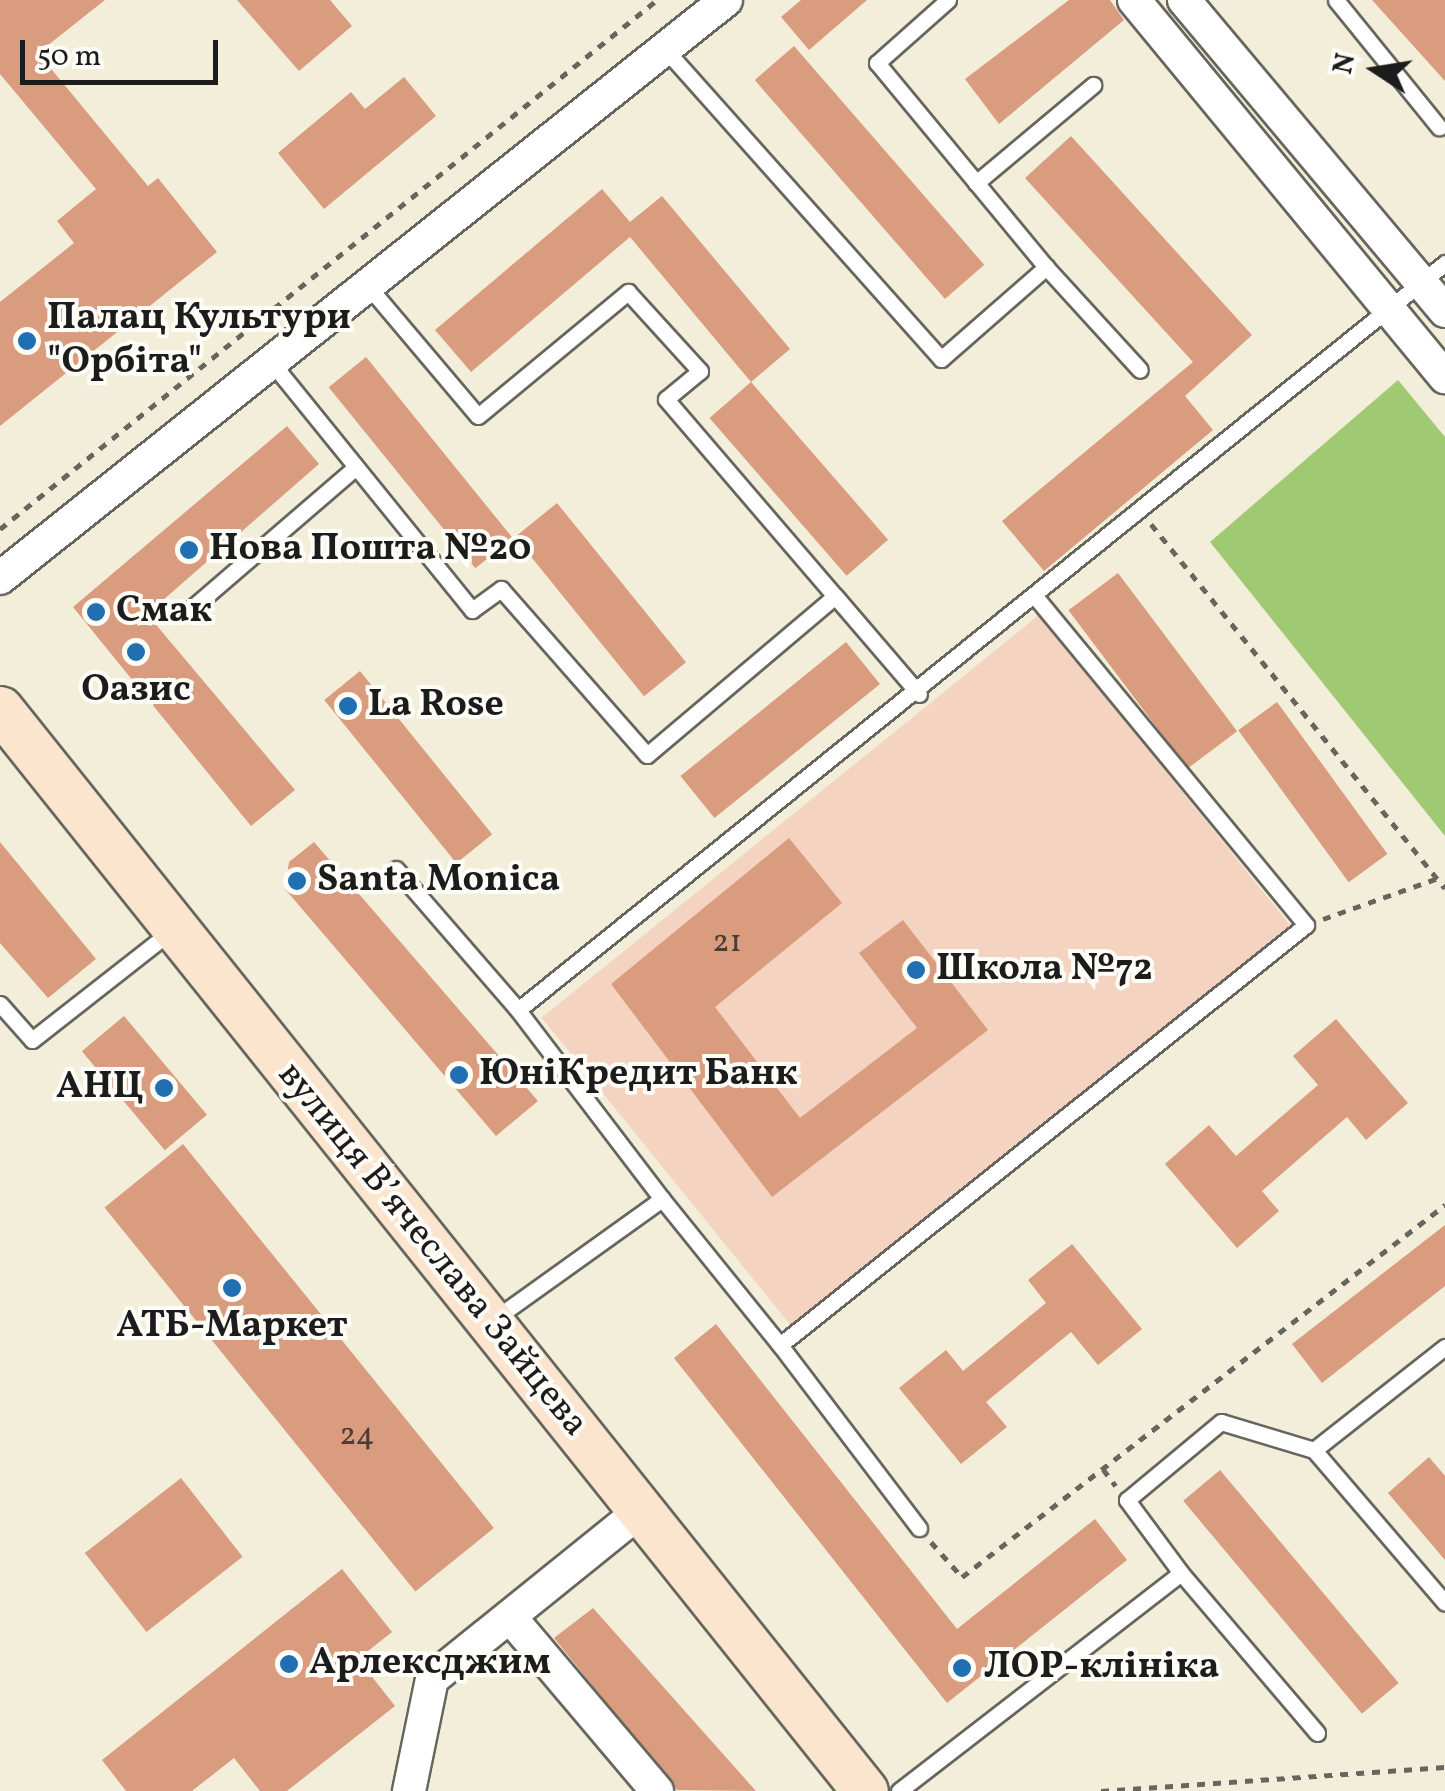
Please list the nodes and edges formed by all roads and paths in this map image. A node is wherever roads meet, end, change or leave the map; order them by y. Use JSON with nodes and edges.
{"nodes":[{"id":1,"x":657,"y":0,"type":"edge"},
{"id":2,"x":726,"y":0,"type":"edge"},
{"id":3,"x":948,"y":0,"type":"edge"},
{"id":4,"x":1134,"y":0,"type":"edge"},
{"id":5,"x":1184,"y":0,"type":"edge"},
{"id":6,"x":1336,"y":0,"type":"edge"},
{"id":7,"x":665,"y":49,"type":"junction"},
{"id":8,"x":1093,"y":85,"type":"dead end"},
{"id":9,"x":1439,"y":127,"type":"dead end"},
{"id":10,"x":976,"y":183,"type":"junction"},
{"id":11,"x":1046,"y":267,"type":"junction"},
{"id":12,"x":1433,"y":272,"type":"edge"},
{"id":13,"x":368,"y":286,"type":"junction"},
{"id":14,"x":1388,"y":308,"type":"junction"},
{"id":15,"x":1445,"y":311,"type":"edge"},
{"id":16,"x":272,"y":363,"type":"junction"},
{"id":17,"x":1140,"y":370,"type":"dead end"},
{"id":18,"x":1445,"y":376,"type":"edge"},
{"id":19,"x":356,"y":467,"type":"junction"},
{"id":20,"x":1142,"y":513,"type":"junction"},
{"id":21,"x":0,"y":529,"type":"edge"},
{"id":22,"x":0,"y":578,"type":"edge"},
{"id":23,"x":835,"y":596,"type":"junction"},
{"id":24,"x":1038,"y":600,"type":"junction"},
{"id":25,"x":186,"y":614,"type":"dead end"},
{"id":26,"x":919,"y":694,"type":"junction"},
{"id":27,"x":0,"y":709,"type":"edge"},
{"id":28,"x":0,"y":740,"type":"edge"},
{"id":29,"x":396,"y":869,"type":"dead end"},
{"id":30,"x":1438,"y":878,"type":"junction"},
{"id":31,"x":1445,"y":888,"type":"edge"},
{"id":32,"x":1306,"y":924,"type":"junction"},
{"id":33,"x":161,"y":940,"type":"junction"},
{"id":34,"x":0,"y":1004,"type":"edge"},
{"id":35,"x":518,"y":1010,"type":"junction"},
{"id":36,"x":662,"y":1199,"type":"junction"},
{"id":37,"x":1445,"y":1205,"type":"edge"},
{"id":38,"x":490,"y":1322,"type":"junction"},
{"id":39,"x":780,"y":1345,"type":"junction"},
{"id":40,"x":1442,"y":1356,"type":"edge"},
{"id":41,"x":1314,"y":1450,"type":"junction"},
{"id":42,"x":629,"y":1520,"type":"junction"},
{"id":43,"x":920,"y":1528,"type":"joint"},
{"id":44,"x":1181,"y":1573,"type":"junction"},
{"id":45,"x":1445,"y":1603,"type":"edge"},
{"id":46,"x":510,"y":1617,"type":"junction"},
{"id":47,"x":1317,"y":1733,"type":"dead end"},
{"id":48,"x":1445,"y":1767,"type":"edge"},
{"id":49,"x":409,"y":1791,"type":"edge"},
{"id":50,"x":657,"y":1791,"type":"edge"},
{"id":51,"x":830,"y":1791,"type":"edge"},
{"id":52,"x":865,"y":1791,"type":"edge"},
{"id":53,"x":899,"y":1791,"type":"edge"},
{"id":54,"x":1101,"y":1791,"type":"edge"}],
"edges":[{"from":1,"to":21,"type":"path"},
{"from":2,"to":7,"type":"street"},
{"from":3,"to":10,"type":"lane"},
{"from":4,"to":14,"type":"street"},
{"from":5,"to":12,"type":"street"},
{"from":6,"to":9,"type":"lane"},
{"from":7,"to":11,"type":"lane"},
{"from":7,"to":13,"type":"street"},
{"from":8,"to":10,"type":"lane"},
{"from":10,"to":11,"type":"lane"},
{"from":11,"to":17,"type":"lane"},
{"from":12,"to":14,"type":"lane"},
{"from":12,"to":15,"type":"street"},
{"from":13,"to":16,"type":"street"},
{"from":13,"to":23,"type":"lane"},
{"from":14,"to":18,"type":"street"},
{"from":14,"to":20,"type":"lane"},
{"from":16,"to":19,"type":"lane"},
{"from":16,"to":22,"type":"street"},
{"from":19,"to":23,"type":"lane"},
{"from":19,"to":25,"type":"lane"},
{"from":20,"to":24,"type":"lane"},
{"from":20,"to":30,"type":"path"},
{"from":23,"to":26,"type":"lane"},
{"from":24,"to":26,"type":"lane"},
{"from":24,"to":32,"type":"lane"},
{"from":26,"to":35,"type":"lane"},
{"from":27,"to":38,"type":"main road","name":"вулиця Вʼячеслава Зайцева"},
{"from":28,"to":33,"type":"main road","name":"вулиця Вʼячеслава Зайцева"},
{"from":29,"to":35,"type":"lane"},
{"from":30,"to":31,"type":"path"},
{"from":30,"to":32,"type":"path"},
{"from":32,"to":39,"type":"lane"},
{"from":33,"to":34,"type":"lane"},
{"from":33,"to":42,"type":"main road","name":"вулиця Вʼячеслава Зайцева"},
{"from":35,"to":36,"type":"lane"},
{"from":36,"to":38,"type":"lane"},
{"from":36,"to":39,"type":"lane"},
{"from":37,"to":43,"type":"path"},
{"from":38,"to":52,"type":"main road","name":"вулиця Вʼячеслава Зайцева"},
{"from":39,"to":43,"type":"lane"},
{"from":40,"to":41,"type":"lane"},
{"from":41,"to":44,"type":"lane"},
{"from":41,"to":45,"type":"lane"},
{"from":42,"to":46,"type":"street"},
{"from":42,"to":51,"type":"main road","name":"вулиця Вʼячеслава Зайцева"},
{"from":44,"to":47,"type":"lane"},
{"from":44,"to":53,"type":"lane"},
{"from":46,"to":49,"type":"street"},
{"from":46,"to":50,"type":"street"},
{"from":48,"to":54,"type":"path"}]}
